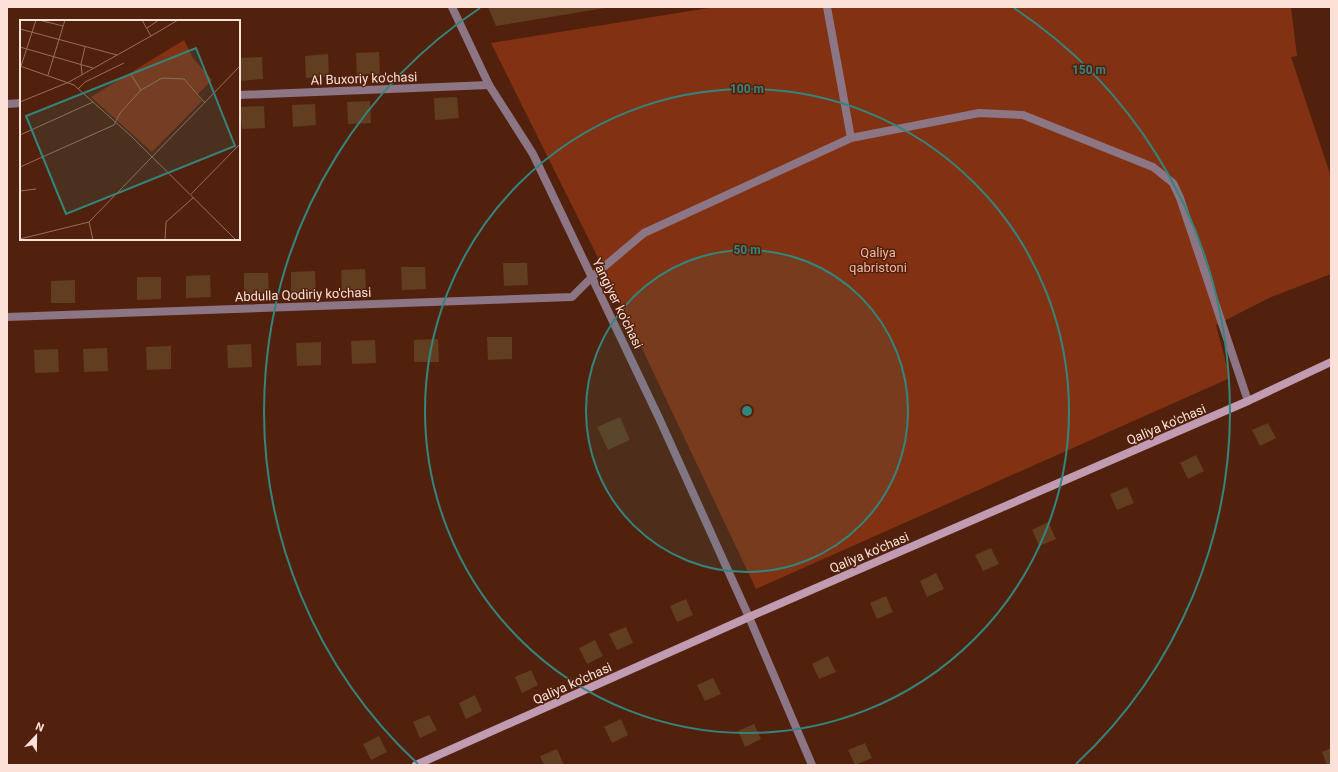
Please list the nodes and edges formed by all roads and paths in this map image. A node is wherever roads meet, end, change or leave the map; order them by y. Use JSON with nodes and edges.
{"nodes":[{"id":1,"x":452,"y":7,"type":"edge"},
{"id":2,"x":827,"y":7,"type":"edge"},
{"id":3,"x":489,"y":85,"type":"junction"},
{"id":4,"x":240,"y":95,"type":"edge"},
{"id":5,"x":20,"y":103,"type":"edge"},
{"id":6,"x":7,"y":104,"type":"edge"},
{"id":7,"x":851,"y":138,"type":"junction"},
{"id":8,"x":592,"y":277,"type":"junction"},
{"id":9,"x":7,"y":317,"type":"edge"},
{"id":10,"x":1331,"y":362,"type":"edge"},
{"id":11,"x":1248,"y":401,"type":"junction"},
{"id":12,"x":749,"y":617,"type":"junction"},
{"id":13,"x":416,"y":765,"type":"edge"},
{"id":14,"x":812,"y":765,"type":"edge"}],
"edges":[{"from":1,"to":3,"type":"street","name":"Yangiyer ko'chasi"},
{"from":2,"to":7,"type":"street"},
{"from":3,"to":4,"type":"street","name":"Al Buxoriy ko'chasi"},
{"from":3,"to":8,"type":"street","name":"Yangiyer ko'chasi"},
{"from":5,"to":6,"type":"street"},
{"from":7,"to":8,"type":"street","name":"Abdulla Qodiriy ko'chasi"},
{"from":7,"to":11,"type":"street","name":"Abdulla Qodiriy ko'chasi"},
{"from":8,"to":9,"type":"street","name":"Abdulla Qodiriy ko'chasi"},
{"from":8,"to":12,"type":"street","name":"Yangiyer ko'chasi"},
{"from":10,"to":11,"type":"main road","name":"Qaliya ko'chasi"},
{"from":11,"to":12,"type":"main road","name":"Qaliya ko'chasi"},
{"from":12,"to":13,"type":"main road","name":"Qaliya ko'chasi"},
{"from":12,"to":14,"type":"street","name":"Yangiyer ko'chasi"}]}
